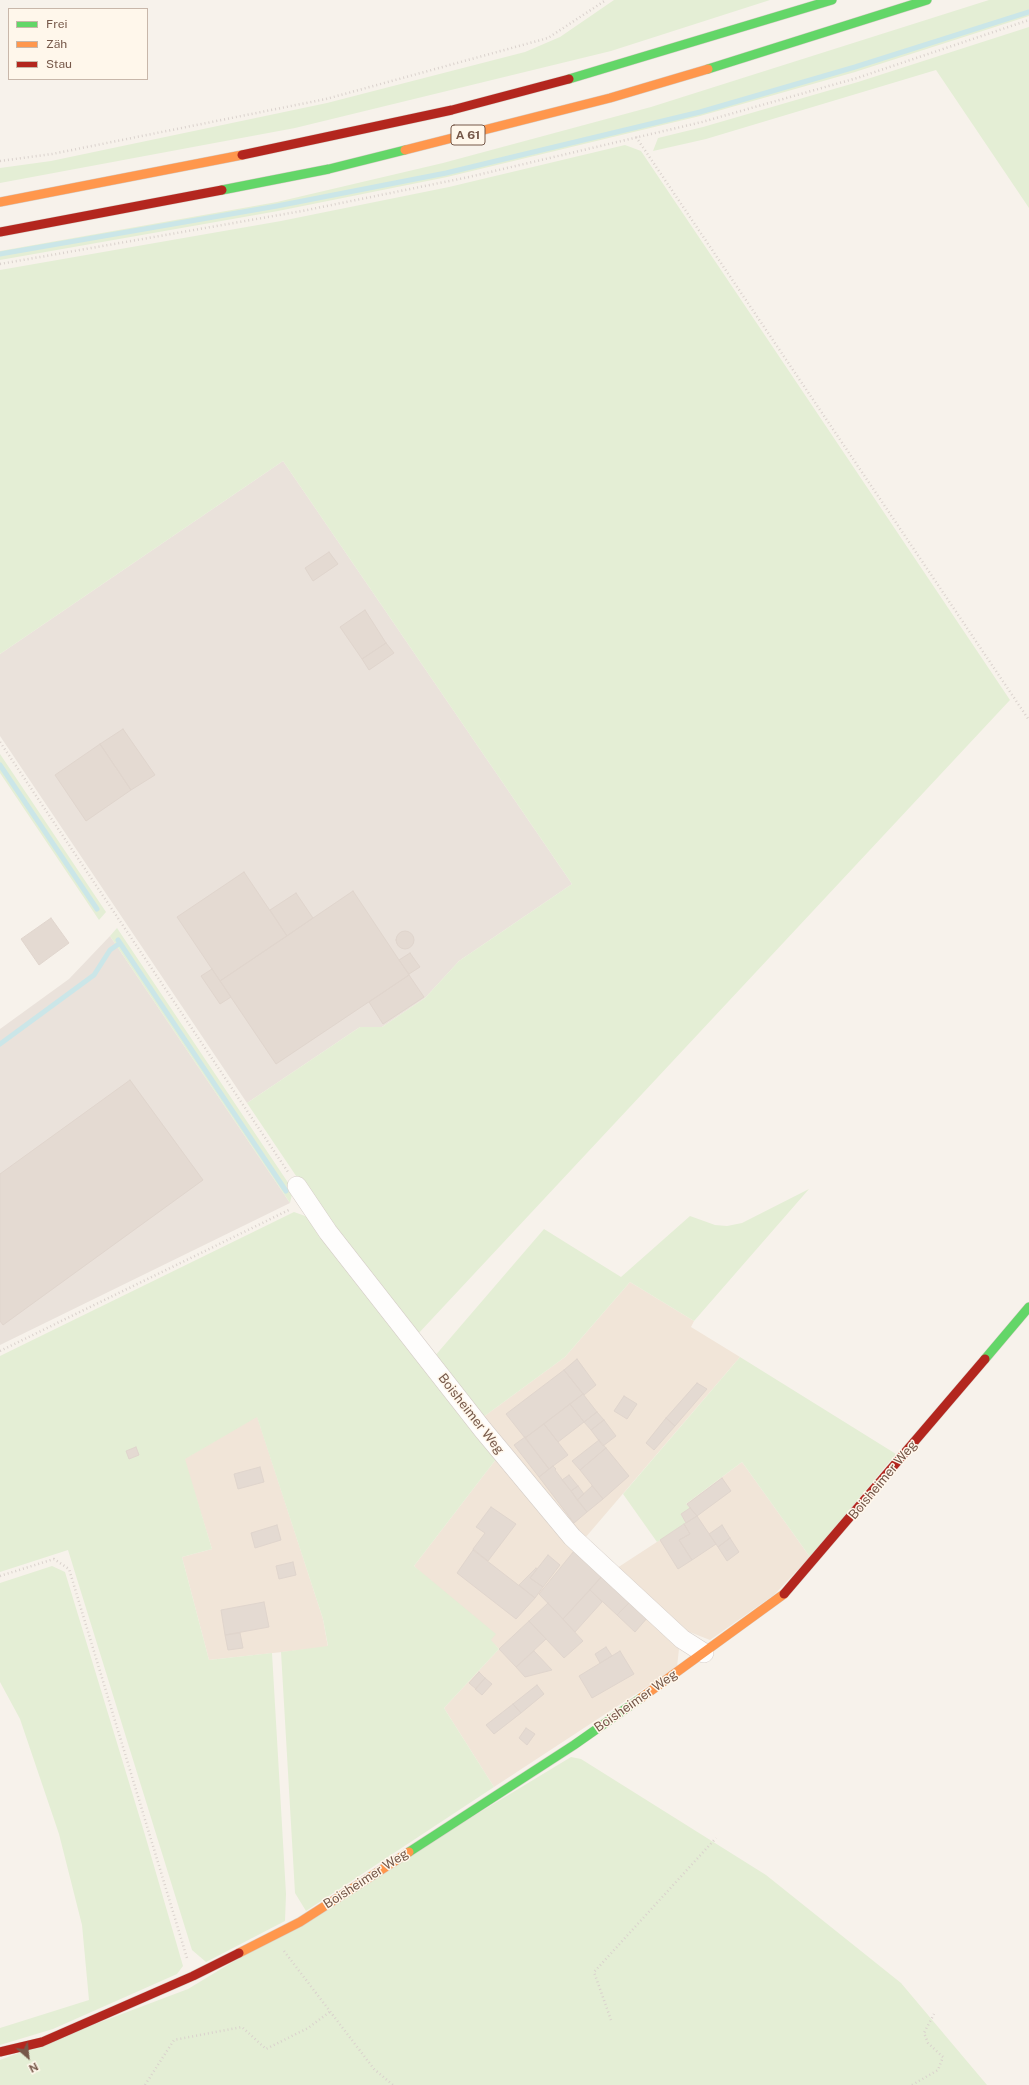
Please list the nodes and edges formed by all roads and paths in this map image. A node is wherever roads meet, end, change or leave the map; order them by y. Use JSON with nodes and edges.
{"nodes":[{"id":1,"x":606,"y":0,"type":"edge"},
{"id":2,"x":832,"y":0,"type":"edge"},
{"id":3,"x":927,"y":0,"type":"edge"},
{"id":4,"x":1029,"y":20,"type":"edge"},
{"id":5,"x":636,"y":137,"type":"junction"},
{"id":6,"x":0,"y":161,"type":"edge"},
{"id":7,"x":0,"y":202,"type":"edge"},
{"id":8,"x":0,"y":232,"type":"edge"},
{"id":9,"x":0,"y":264,"type":"edge"},
{"id":10,"x":1029,"y":720,"type":"edge"},
{"id":11,"x":0,"y":742,"type":"edge"},
{"id":12,"x":302,"y":1193,"type":"junction"},
{"id":13,"x":1029,"y":1307,"type":"edge"},
{"id":14,"x":0,"y":1350,"type":"edge"},
{"id":15,"x":0,"y":1576,"type":"edge"},
{"id":16,"x":704,"y":1653,"type":"junction"},
{"id":17,"x":716,"y":1838,"type":"dead end"},
{"id":18,"x":272,"y":1936,"type":"junction"},
{"id":19,"x":193,"y":1976,"type":"junction"},
{"id":20,"x":330,"y":2012,"type":"junction"},
{"id":21,"x":934,"y":2014,"type":"dead end"},
{"id":22,"x":611,"y":2020,"type":"dead end"},
{"id":23,"x":0,"y":2052,"type":"edge"},
{"id":24,"x":392,"y":2084,"type":"edge"},
{"id":25,"x":145,"y":2085,"type":"edge"},
{"id":26,"x":912,"y":2085,"type":"edge"}],
"edges":[{"from":1,"to":6,"type":"path"},
{"from":2,"to":7,"type":"main road","number":"A 61"},
{"from":3,"to":8,"type":"main road","number":"A 61"},
{"from":4,"to":5,"type":"path"},
{"from":5,"to":9,"type":"path"},
{"from":5,"to":10,"type":"path"},
{"from":11,"to":12,"type":"path"},
{"from":12,"to":14,"type":"path"},
{"from":12,"to":16,"type":"street","name":"Boisheimer Weg"},
{"from":13,"to":16,"type":"main road","name":"Boisheimer Weg"},
{"from":15,"to":19,"type":"path"},
{"from":16,"to":18,"type":"main road","name":"Boisheimer Weg"},
{"from":17,"to":22,"type":"path"},
{"from":18,"to":19,"type":"main road","name":"Boisheimer Weg"},
{"from":18,"to":20,"type":"path"},
{"from":19,"to":23,"type":"main road","name":"Boisheimer Weg"},
{"from":20,"to":24,"type":"path"},
{"from":20,"to":25,"type":"path"},
{"from":21,"to":26,"type":"path"}]}
